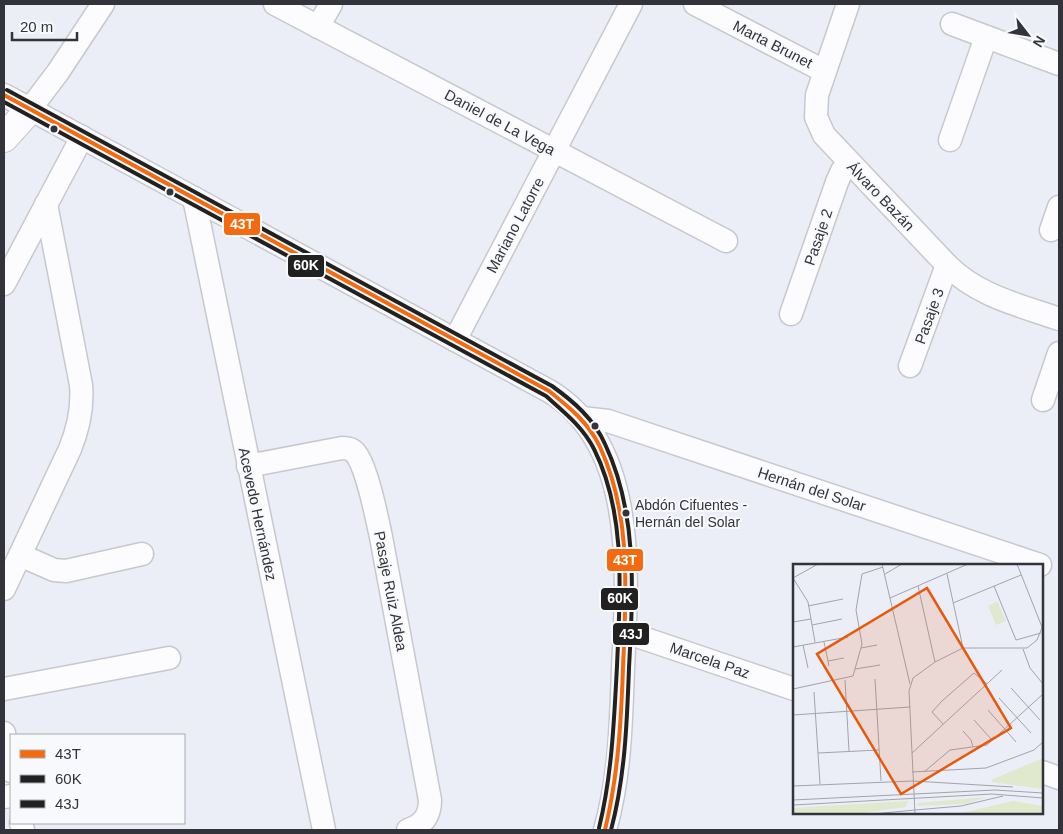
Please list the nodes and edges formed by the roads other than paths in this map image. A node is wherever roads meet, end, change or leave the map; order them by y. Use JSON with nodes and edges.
{"nodes":[{"id":1,"x":103,"y":4,"type":"edge"},
{"id":2,"x":274,"y":4,"type":"edge"},
{"id":3,"x":331,"y":4,"type":"edge"},
{"id":4,"x":631,"y":4,"type":"edge"},
{"id":5,"x":695,"y":4,"type":"edge"},
{"id":6,"x":848,"y":4,"type":"edge"},
{"id":7,"x":952,"y":24,"type":"dead end"},
{"id":8,"x":318,"y":27,"type":"junction"},
{"id":9,"x":986,"y":37,"type":"junction"},
{"id":10,"x":1059,"y":64,"type":"edge"},
{"id":11,"x":824,"y":70,"type":"junction"},
{"id":12,"x":4,"y":95,"type":"edge"},
{"id":13,"x":30,"y":109,"type":"junction"},
{"id":14,"x":82,"y":137,"type":"junction"},
{"id":15,"x":4,"y":138,"type":"edge"},
{"id":16,"x":950,"y":140,"type":"dead end"},
{"id":17,"x":554,"y":151,"type":"junction"},
{"id":18,"x":849,"y":163,"type":"junction"},
{"id":19,"x":194,"y":198,"type":"junction"},
{"id":20,"x":46,"y":204,"type":"junction"},
{"id":21,"x":1059,"y":207,"type":"edge"},
{"id":22,"x":1051,"y":230,"type":"dead end"},
{"id":23,"x":726,"y":241,"type":"dead end"},
{"id":24,"x":947,"y":265,"type":"junction"},
{"id":25,"x":4,"y":284,"type":"edge"},
{"id":26,"x":791,"y":314,"type":"dead end"},
{"id":27,"x":1059,"y":319,"type":"edge"},
{"id":28,"x":455,"y":340,"type":"junction"},
{"id":29,"x":1059,"y":353,"type":"edge"},
{"id":30,"x":910,"y":366,"type":"dead end"},
{"id":31,"x":1043,"y":400,"type":"dead end"},
{"id":32,"x":582,"y":418,"type":"junction"},
{"id":33,"x":248,"y":466,"type":"junction"},
{"id":34,"x":142,"y":554,"type":"dead end"},
{"id":35,"x":20,"y":555,"type":"junction"},
{"id":36,"x":1035,"y":564,"type":"edge"},
{"id":37,"x":1043,"y":567,"type":"edge"},
{"id":38,"x":1059,"y":572,"type":"edge"},
{"id":39,"x":4,"y":589,"type":"edge"},
{"id":40,"x":625,"y":632,"type":"junction"},
{"id":41,"x":168,"y":658,"type":"dead end"},
{"id":42,"x":4,"y":689,"type":"edge"},
{"id":43,"x":793,"y":689,"type":"edge"},
{"id":44,"x":4,"y":733,"type":"edge"},
{"id":45,"x":10,"y":766,"type":"edge"},
{"id":46,"x":1043,"y":772,"type":"edge"},
{"id":47,"x":1059,"y":778,"type":"edge"},
{"id":48,"x":324,"y":830,"type":"edge"},
{"id":49,"x":408,"y":830,"type":"edge"},
{"id":50,"x":605,"y":830,"type":"edge"}],
"edges":[{"from":1,"to":13,"type":"street"},
{"from":2,"to":8,"type":"street","name":"Daniel de La Vega"},
{"from":3,"to":8,"type":"street"},
{"from":4,"to":17,"type":"street","name":"Mariano Latorre"},
{"from":5,"to":11,"type":"street","name":"Marta Brunet"},
{"from":6,"to":11,"type":"street","name":"Álvaro Bazán"},
{"from":7,"to":9,"type":"street"},
{"from":8,"to":17,"type":"street","name":"Daniel de La Vega"},
{"from":9,"to":10,"type":"street"},
{"from":9,"to":16,"type":"street"},
{"from":11,"to":18,"type":"street","name":"Álvaro Bazán"},
{"from":12,"to":13,"type":"street"},
{"from":13,"to":14,"type":"street"},
{"from":13,"to":15,"type":"highway"},
{"from":14,"to":19,"type":"street"},
{"from":14,"to":20,"type":"street"},
{"from":17,"to":23,"type":"street","name":"Daniel de La Vega"},
{"from":17,"to":28,"type":"street","name":"Mariano Latorre"},
{"from":18,"to":24,"type":"street","name":"Álvaro Bazán"},
{"from":18,"to":26,"type":"street","name":"Pasaje 2"},
{"from":19,"to":28,"type":"street"},
{"from":19,"to":33,"type":"street","name":"Acevedo Hernández"},
{"from":20,"to":25,"type":"street"},
{"from":20,"to":35,"type":"street"},
{"from":21,"to":22,"type":"street"},
{"from":24,"to":27,"type":"street","name":"Álvaro Bazán"},
{"from":24,"to":30,"type":"street","name":"Pasaje 3"},
{"from":28,"to":32,"type":"street"},
{"from":29,"to":31,"type":"street"},
{"from":32,"to":36,"type":"street","name":"Hernán del Solar"},
{"from":32,"to":40,"type":"street"},
{"from":33,"to":48,"type":"street","name":"Acevedo Hernández"},
{"from":33,"to":49,"type":"street","name":"Pasaje Ruiz Aldea"},
{"from":34,"to":35,"type":"street"},
{"from":35,"to":39,"type":"street"},
{"from":37,"to":38,"type":"street","name":"Hernán del Solar"},
{"from":40,"to":43,"type":"street","name":"Marcela Paz"},
{"from":40,"to":50,"type":"street"},
{"from":41,"to":42,"type":"street"},
{"from":44,"to":45,"type":"street"},
{"from":46,"to":47,"type":"street"}]}
